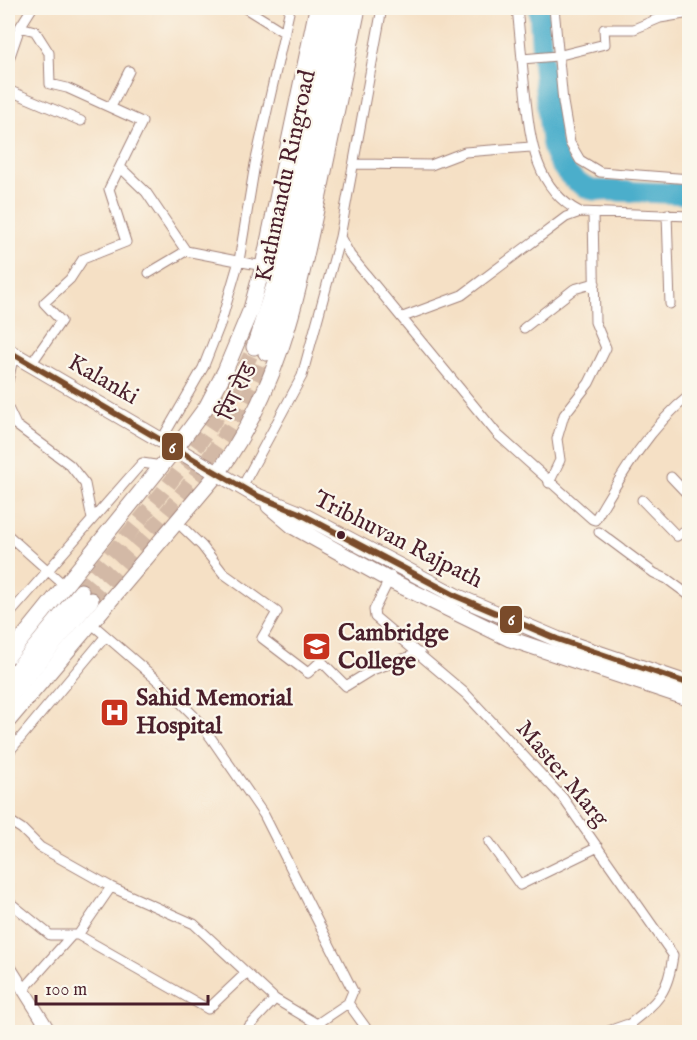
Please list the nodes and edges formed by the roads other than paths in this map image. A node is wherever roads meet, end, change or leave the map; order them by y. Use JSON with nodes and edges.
{"nodes":[{"id":1,"x":32,"y":8,"type":"edge"},
{"id":2,"x":245,"y":8,"type":"edge"},
{"id":3,"x":291,"y":8,"type":"edge"},
{"id":4,"x":317,"y":8,"type":"edge"},
{"id":5,"x":331,"y":8,"type":"edge"},
{"id":6,"x":345,"y":8,"type":"edge"},
{"id":7,"x":358,"y":8,"type":"edge"},
{"id":8,"x":382,"y":8,"type":"edge"},
{"id":9,"x":517,"y":8,"type":"edge"},
{"id":10,"x":554,"y":8,"type":"edge"},
{"id":11,"x":690,"y":13,"type":"edge"},
{"id":12,"x":21,"y":27,"type":"junction"},
{"id":13,"x":285,"y":33,"type":"junction"},
{"id":14,"x":556,"y":57,"type":"junction"},
{"id":15,"x":525,"y":59,"type":"junction"},
{"id":16,"x":8,"y":62,"type":"edge"},
{"id":17,"x":129,"y":71,"type":"dead end"},
{"id":18,"x":8,"y":90,"type":"edge"},
{"id":19,"x":111,"y":107,"type":"junction"},
{"id":20,"x":81,"y":121,"type":"dead end"},
{"id":21,"x":531,"y":147,"type":"junction"},
{"id":22,"x":355,"y":164,"type":"junction"},
{"id":23,"x":121,"y":168,"type":"junction"},
{"id":24,"x":690,"y":179,"type":"edge"},
{"id":25,"x":580,"y":212,"type":"junction"},
{"id":26,"x":594,"y":213,"type":"junction"},
{"id":27,"x":667,"y":214,"type":"junction"},
{"id":28,"x":690,"y":216,"type":"edge"},
{"id":29,"x":340,"y":237,"type":"junction"},
{"id":30,"x":186,"y":250,"type":"junction"},
{"id":31,"x":239,"y":261,"type":"junction"},
{"id":32,"x":263,"y":266,"type":"junction"},
{"id":33,"x":149,"y":273,"type":"dead end"},
{"id":34,"x":595,"y":283,"type":"junction"},
{"id":35,"x":670,"y":304,"type":"dead end"},
{"id":36,"x":403,"y":317,"type":"junction"},
{"id":37,"x":524,"y":328,"type":"dead end"},
{"id":38,"x":11,"y":352,"type":"edge"},
{"id":39,"x":31,"y":364,"type":"junction"},
{"id":40,"x":8,"y":381,"type":"edge"},
{"id":41,"x":690,"y":395,"type":"edge"},
{"id":42,"x":8,"y":408,"type":"edge"},
{"id":43,"x":162,"y":440,"type":"junction"},
{"id":44,"x":176,"y":448,"type":"junction"},
{"id":45,"x":162,"y":466,"type":"junction"},
{"id":46,"x":218,"y":473,"type":"junction"},
{"id":47,"x":671,"y":477,"type":"dead end"},
{"id":48,"x":549,"y":483,"type":"junction"},
{"id":49,"x":248,"y":491,"type":"junction"},
{"id":50,"x":690,"y":497,"type":"edge"},
{"id":51,"x":642,"y":500,"type":"dead end"},
{"id":52,"x":92,"y":519,"type":"junction"},
{"id":53,"x":177,"y":522,"type":"junction"},
{"id":54,"x":690,"y":527,"type":"edge"},
{"id":55,"x":599,"y":532,"type":"dead end"},
{"id":56,"x":9,"y":540,"type":"edge"},
{"id":57,"x":396,"y":566,"type":"junction"},
{"id":58,"x":47,"y":569,"type":"junction"},
{"id":59,"x":389,"y":580,"type":"junction"},
{"id":60,"x":64,"y":585,"type":"junction"},
{"id":61,"x":690,"y":596,"type":"edge"},
{"id":62,"x":8,"y":616,"type":"edge"},
{"id":63,"x":92,"y":624,"type":"junction"},
{"id":64,"x":105,"y":637,"type":"junction"},
{"id":65,"x":420,"y":653,"type":"junction"},
{"id":66,"x":8,"y":656,"type":"edge"},
{"id":67,"x":8,"y":680,"type":"edge"},
{"id":68,"x":690,"y":684,"type":"edge"},
{"id":69,"x":8,"y":699,"type":"edge"},
{"id":70,"x":690,"y":699,"type":"edge"},
{"id":71,"x":8,"y":721,"type":"edge"},
{"id":72,"x":8,"y":753,"type":"edge"},
{"id":73,"x":8,"y":820,"type":"edge"},
{"id":74,"x":489,"y":842,"type":"dead end"},
{"id":75,"x":598,"y":847,"type":"junction"},
{"id":76,"x":111,"y":886,"type":"junction"},
{"id":77,"x":8,"y":901,"type":"edge"},
{"id":78,"x":75,"y":935,"type":"junction"},
{"id":79,"x":8,"y":965,"type":"edge"},
{"id":80,"x":246,"y":973,"type":"junction"},
{"id":81,"x":24,"y":989,"type":"junction"},
{"id":82,"x":275,"y":999,"type":"junction"},
{"id":83,"x":348,"y":1003,"type":"junction"},
{"id":84,"x":630,"y":1029,"type":"edge"},
{"id":85,"x":50,"y":1032,"type":"edge"},
{"id":86,"x":244,"y":1032,"type":"edge"},
{"id":87,"x":369,"y":1032,"type":"edge"},
{"id":88,"x":610,"y":1032,"type":"edge"}],
"edges":[{"from":1,"to":12,"type":"street"},
{"from":2,"to":13,"type":"street"},
{"from":3,"to":13,"type":"street"},
{"from":4,"to":32,"type":"main road"},
{"from":5,"to":6,"type":"main road","name":"Kathmandu Ringroad"},
{"from":7,"to":46,"type":"main road","name":"रिंग रोड"},
{"from":8,"to":22,"type":"street"},
{"from":9,"to":15,"type":"street"},
{"from":10,"to":14,"type":"street"},
{"from":11,"to":14,"type":"street"},
{"from":12,"to":16,"type":"street"},
{"from":12,"to":19,"type":"street"},
{"from":13,"to":31,"type":"street"},
{"from":14,"to":15,"type":"street"},
{"from":14,"to":24,"type":"street"},
{"from":15,"to":21,"type":"street"},
{"from":17,"to":19,"type":"street"},
{"from":18,"to":20,"type":"street"},
{"from":19,"to":23,"type":"street"},
{"from":21,"to":22,"type":"street"},
{"from":21,"to":25,"type":"street"},
{"from":22,"to":29,"type":"street"},
{"from":23,"to":30,"type":"street"},
{"from":23,"to":39,"type":"street"},
{"from":25,"to":26,"type":"street"},
{"from":25,"to":36,"type":"street"},
{"from":26,"to":27,"type":"street"},
{"from":26,"to":34,"type":"street"},
{"from":27,"to":28,"type":"street"},
{"from":27,"to":35,"type":"street"},
{"from":29,"to":36,"type":"street"},
{"from":29,"to":49,"type":"street"},
{"from":30,"to":31,"type":"street"},
{"from":30,"to":33,"type":"street"},
{"from":31,"to":32,"type":"street"},
{"from":31,"to":43,"type":"street"},
{"from":32,"to":44,"type":"main road"},
{"from":34,"to":37,"type":"street"},
{"from":34,"to":48,"type":"street"},
{"from":36,"to":48,"type":"street"},
{"from":38,"to":39,"type":"main road","name":"Kalanki"},
{"from":38,"to":40,"type":"street"},
{"from":39,"to":43,"type":"main road","name":"Kalanki"},
{"from":41,"to":48,"type":"street"},
{"from":42,"to":52,"type":"street"},
{"from":43,"to":44,"type":"main road","name":"Kalanki"},
{"from":44,"to":45,"type":"main road"},
{"from":44,"to":46,"type":"main road","name":"Kalanki"},
{"from":45,"to":52,"type":"street"},
{"from":45,"to":60,"type":"main road"},
{"from":46,"to":49,"type":"main road","name":"Tribhuvan Rajpath"},
{"from":46,"to":53,"type":"main road","name":"रिंग रोड"},
{"from":47,"to":50,"type":"street"},
{"from":49,"to":57,"type":"main road","name":"Tribhuvan Rajpath"},
{"from":49,"to":59,"type":"main road","name":"Tribhuvan Rajpath"},
{"from":51,"to":54,"type":"street"},
{"from":52,"to":58,"type":"street"},
{"from":53,"to":63,"type":"main road","name":"रिंग रोड"},
{"from":53,"to":65,"type":"street"},
{"from":55,"to":61,"type":"street"},
{"from":56,"to":58,"type":"street"},
{"from":57,"to":59,"type":"street","name":"Master Marg"},
{"from":57,"to":68,"type":"main road","name":"Tribhuvan Rajpath"},
{"from":58,"to":60,"type":"street"},
{"from":58,"to":62,"type":"street"},
{"from":59,"to":65,"type":"street","name":"Master Marg"},
{"from":59,"to":70,"type":"main road","name":"Tribhuvan Rajpath"},
{"from":60,"to":66,"type":"main road"},
{"from":63,"to":64,"type":"street"},
{"from":63,"to":71,"type":"main road","name":"रिंग रोड"},
{"from":64,"to":72,"type":"street"},
{"from":64,"to":83,"type":"street"},
{"from":65,"to":75,"type":"street","name":"Master Marg"},
{"from":67,"to":69,"type":"main road"},
{"from":73,"to":76,"type":"street"},
{"from":74,"to":75,"type":"street"},
{"from":75,"to":84,"type":"street","name":"Master Marg"},
{"from":76,"to":78,"type":"street"},
{"from":76,"to":80,"type":"street"},
{"from":77,"to":78,"type":"street"},
{"from":78,"to":80,"type":"street"},
{"from":78,"to":81,"type":"street"},
{"from":79,"to":81,"type":"street"},
{"from":80,"to":82,"type":"street"},
{"from":81,"to":85,"type":"street"},
{"from":82,"to":83,"type":"street"},
{"from":82,"to":86,"type":"street"},
{"from":83,"to":87,"type":"street"},
{"from":84,"to":88,"type":"street"}]}
